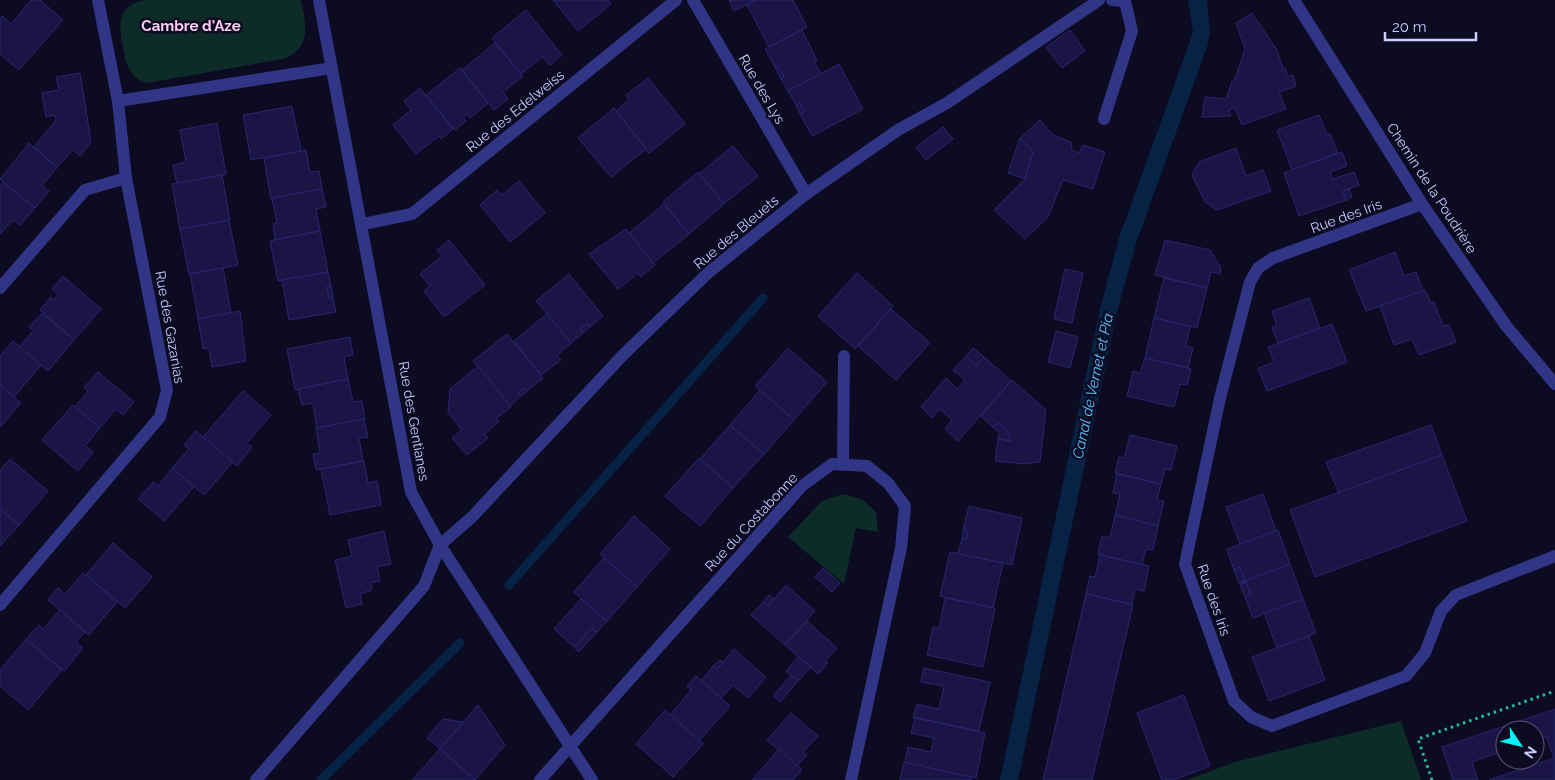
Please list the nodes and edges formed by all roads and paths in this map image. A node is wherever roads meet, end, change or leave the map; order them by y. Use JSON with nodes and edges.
{"nodes":[{"id":1,"x":98,"y":0,"type":"edge"},
{"id":2,"x":319,"y":0,"type":"edge"},
{"id":3,"x":676,"y":0,"type":"edge"},
{"id":4,"x":693,"y":0,"type":"edge"},
{"id":5,"x":1098,"y":0,"type":"edge"},
{"id":6,"x":1112,"y":0,"type":"edge"},
{"id":7,"x":1294,"y":0,"type":"edge"},
{"id":8,"x":332,"y":68,"type":"junction"},
{"id":9,"x":118,"y":101,"type":"junction"},
{"id":10,"x":1104,"y":119,"type":"dead end"},
{"id":11,"x":126,"y":178,"type":"junction"},
{"id":12,"x":806,"y":194,"type":"junction"},
{"id":13,"x":1422,"y":204,"type":"junction"},
{"id":14,"x":362,"y":224,"type":"junction"},
{"id":15,"x":0,"y":288,"type":"edge"},
{"id":16,"x":844,"y":356,"type":"dead end"},
{"id":17,"x":1555,"y":384,"type":"edge"},
{"id":18,"x":843,"y":464,"type":"junction"},
{"id":19,"x":440,"y":545,"type":"junction"},
{"id":20,"x":1555,"y":556,"type":"edge"},
{"id":21,"x":0,"y":605,"type":"edge"},
{"id":22,"x":1555,"y":692,"type":"edge"},
{"id":23,"x":570,"y":746,"type":"junction"},
{"id":24,"x":256,"y":780,"type":"edge"},
{"id":25,"x":540,"y":780,"type":"edge"},
{"id":26,"x":592,"y":780,"type":"edge"},
{"id":27,"x":851,"y":780,"type":"edge"},
{"id":28,"x":1432,"y":780,"type":"edge"}],
"edges":[{"from":1,"to":9,"type":"street","name":"Rue des Gazanias"},
{"from":2,"to":8,"type":"street","name":"Rue des Gentianes"},
{"from":3,"to":14,"type":"street","name":"Rue des Edelweiss"},
{"from":4,"to":12,"type":"street","name":"Rue des Lys"},
{"from":5,"to":12,"type":"street","name":"Rue des Bleuets"},
{"from":6,"to":10,"type":"street"},
{"from":7,"to":13,"type":"street","name":"Chemin de la Poudrière"},
{"from":8,"to":9,"type":"street"},
{"from":8,"to":14,"type":"street","name":"Rue des Gentianes"},
{"from":9,"to":11,"type":"street","name":"Rue des Gazanias"},
{"from":11,"to":15,"type":"street"},
{"from":11,"to":21,"type":"street","name":"Rue des Gazanias"},
{"from":12,"to":19,"type":"street","name":"Rue des Bleuets"},
{"from":13,"to":17,"type":"street","name":"Chemin de la Poudrière"},
{"from":13,"to":20,"type":"street","name":"Rue des Iris"},
{"from":14,"to":19,"type":"street","name":"Rue des Gentianes"},
{"from":16,"to":18,"type":"street"},
{"from":18,"to":23,"type":"street","name":"Rue du Costabonne"},
{"from":18,"to":27,"type":"street","name":"Rue du Costabonne"},
{"from":19,"to":23,"type":"street","name":"Rue des Gentianes"},
{"from":19,"to":24,"type":"street"},
{"from":22,"to":28,"type":"path"},
{"from":23,"to":25,"type":"street","name":"Rue du Costabonne"},
{"from":23,"to":26,"type":"street","name":"Rue des Gentianes"}]}
